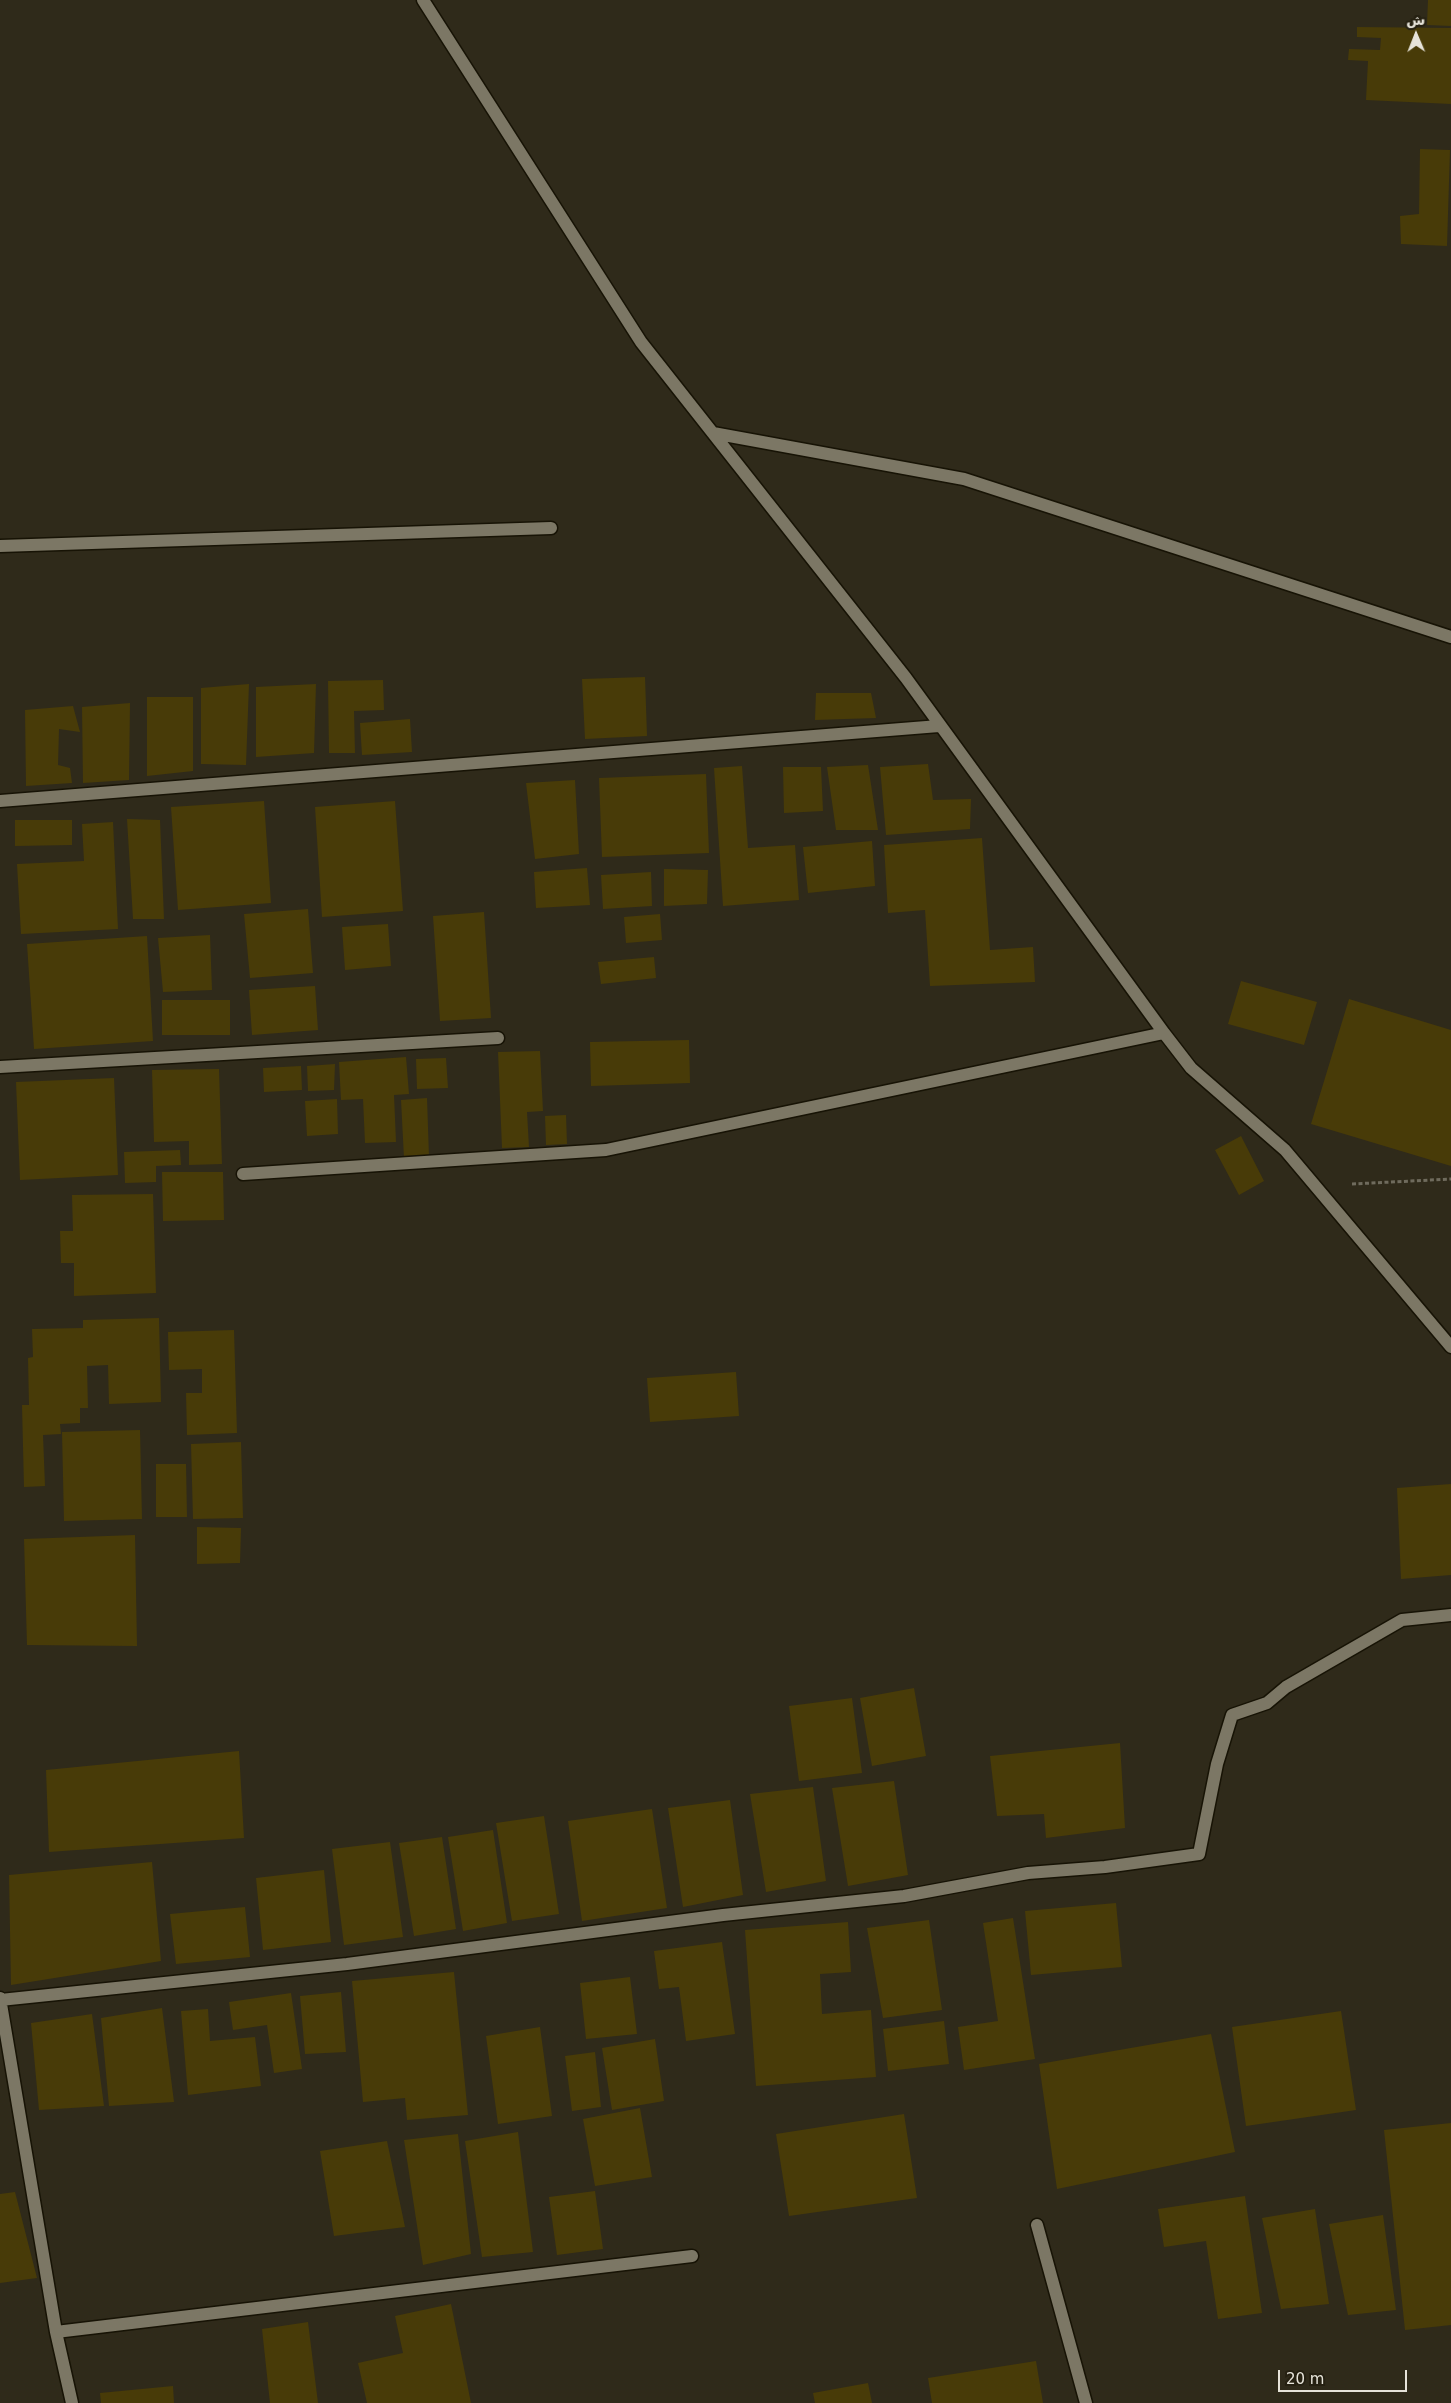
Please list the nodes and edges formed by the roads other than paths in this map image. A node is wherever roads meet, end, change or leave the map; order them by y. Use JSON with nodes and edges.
{"nodes":[{"id":1,"x":422,"y":0,"type":"edge"},
{"id":2,"x":712,"y":433,"type":"junction"},
{"id":3,"x":551,"y":528,"type":"dead end"},
{"id":4,"x":0,"y":546,"type":"edge"},
{"id":5,"x":1451,"y":636,"type":"edge"},
{"id":6,"x":940,"y":726,"type":"junction"},
{"id":7,"x":0,"y":801,"type":"edge"},
{"id":8,"x":1164,"y":1033,"type":"junction"},
{"id":9,"x":498,"y":1038,"type":"dead end"},
{"id":10,"x":0,"y":1066,"type":"edge"},
{"id":11,"x":243,"y":1174,"type":"dead end"},
{"id":12,"x":1451,"y":1347,"type":"edge"},
{"id":13,"x":1451,"y":1615,"type":"edge"},
{"id":14,"x":0,"y":1999,"type":"edge"},
{"id":15,"x":1037,"y":2225,"type":"dead end"},
{"id":16,"x":692,"y":2256,"type":"dead end"},
{"id":17,"x":56,"y":2332,"type":"junction"},
{"id":18,"x":72,"y":2403,"type":"edge"},
{"id":19,"x":1086,"y":2403,"type":"edge"}],
"edges":[{"from":1,"to":2,"type":"street"},
{"from":2,"to":5,"type":"street"},
{"from":2,"to":6,"type":"street"},
{"from":3,"to":4,"type":"street"},
{"from":6,"to":7,"type":"street"},
{"from":6,"to":8,"type":"street"},
{"from":8,"to":11,"type":"street"},
{"from":8,"to":12,"type":"street"},
{"from":9,"to":10,"type":"street"},
{"from":13,"to":14,"type":"street"},
{"from":14,"to":17,"type":"street"},
{"from":15,"to":19,"type":"street"},
{"from":16,"to":17,"type":"street"},
{"from":17,"to":18,"type":"street"}]}
